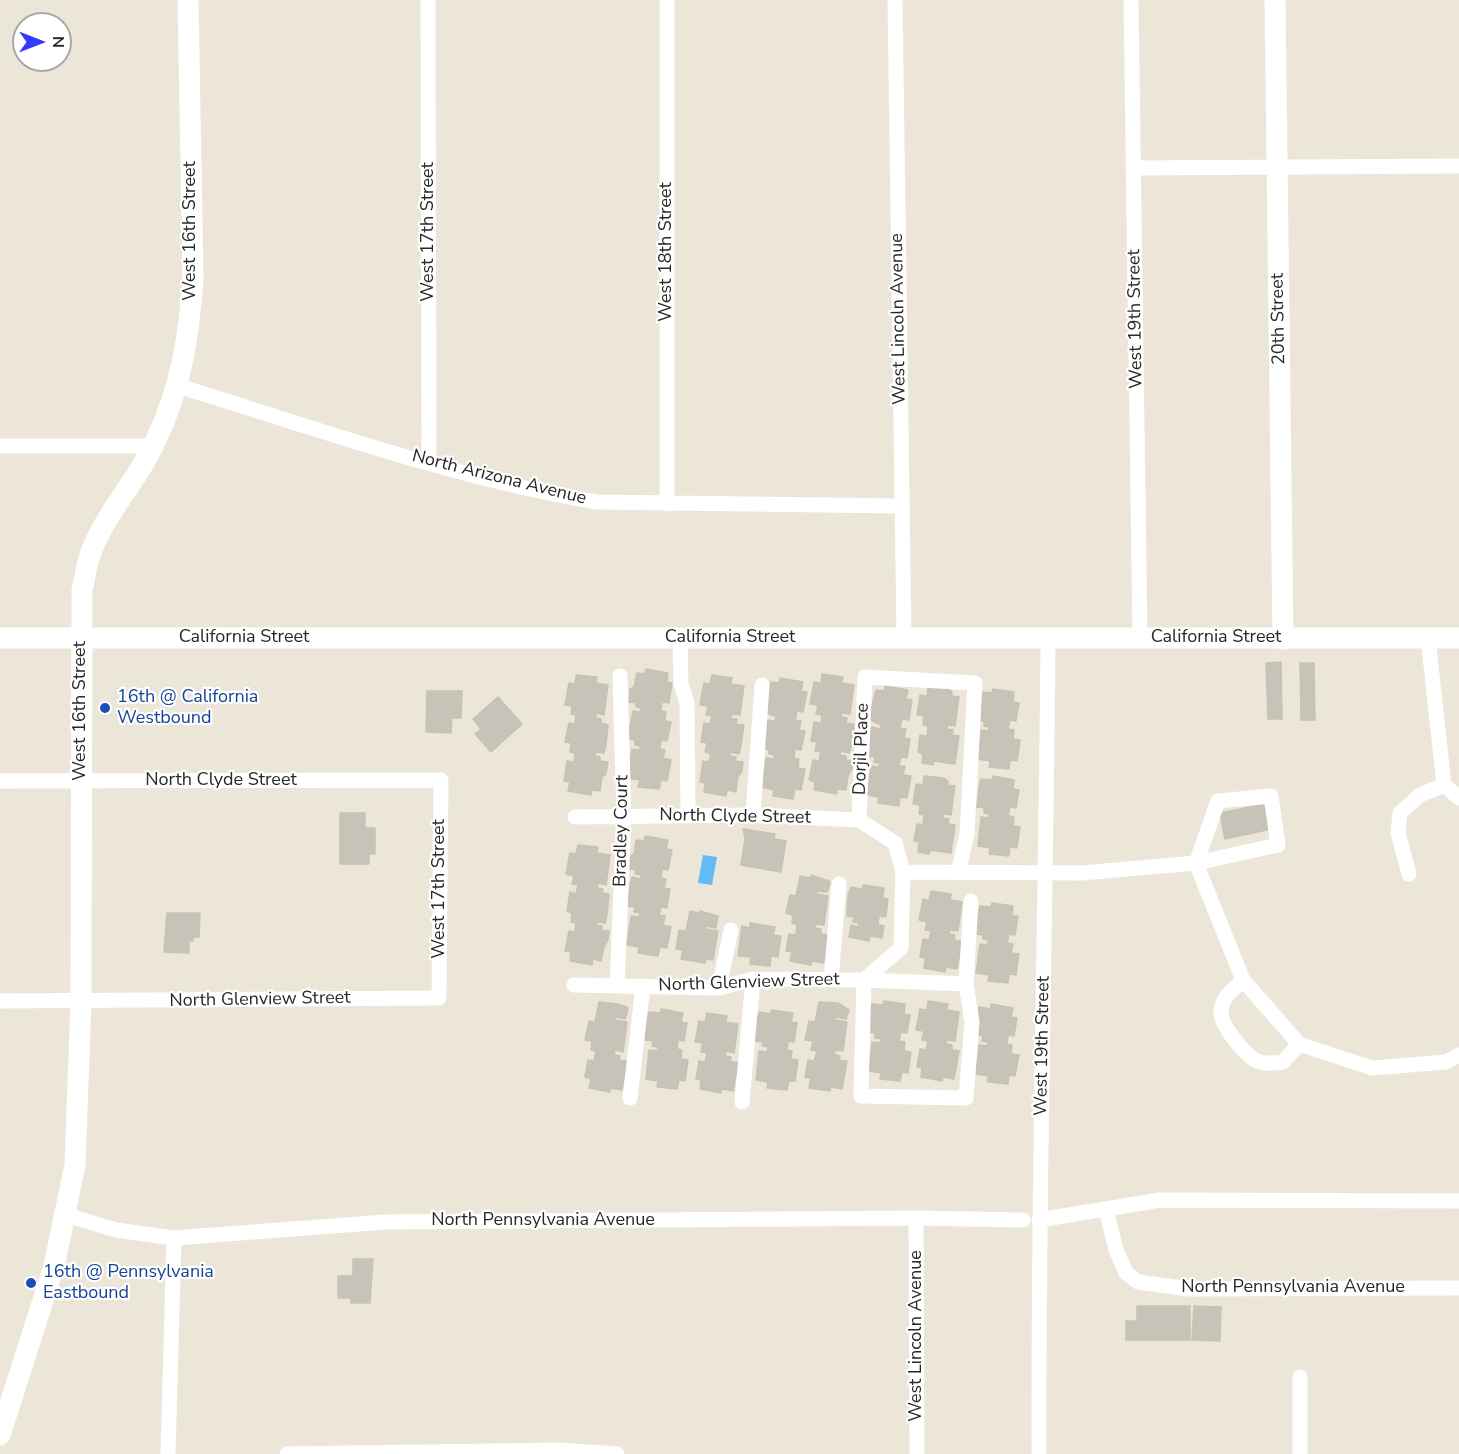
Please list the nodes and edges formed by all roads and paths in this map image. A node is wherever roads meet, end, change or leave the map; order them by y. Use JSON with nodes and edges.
{"nodes":[{"id":1,"x":188,"y":0,"type":"edge"},
{"id":2,"x":428,"y":0,"type":"edge"},
{"id":3,"x":668,"y":0,"type":"edge"},
{"id":4,"x":895,"y":0,"type":"edge"},
{"id":5,"x":1131,"y":0,"type":"edge"},
{"id":6,"x":1275,"y":0,"type":"edge"},
{"id":7,"x":1277,"y":166,"type":"junction"},
{"id":8,"x":1459,"y":166,"type":"edge"},
{"id":9,"x":1133,"y":168,"type":"junction"},
{"id":10,"x":178,"y":386,"type":"junction"},
{"id":11,"x":0,"y":446,"type":"edge"},
{"id":12,"x":154,"y":446,"type":"junction"},
{"id":13,"x":429,"y":463,"type":"junction"},
{"id":14,"x":668,"y":504,"type":"junction"},
{"id":15,"x":901,"y":506,"type":"junction"},
{"id":16,"x":0,"y":638,"type":"edge"},
{"id":17,"x":81,"y":638,"type":"junction"},
{"id":18,"x":680,"y":638,"type":"junction"},
{"id":19,"x":904,"y":638,"type":"junction"},
{"id":20,"x":1047,"y":638,"type":"junction"},
{"id":21,"x":1140,"y":638,"type":"junction"},
{"id":22,"x":1428,"y":638,"type":"junction"},
{"id":23,"x":1459,"y":638,"type":"edge"},
{"id":24,"x":1283,"y":639,"type":"junction"},
{"id":25,"x":620,"y":676,"type":"dead end"},
{"id":26,"x":762,"y":685,"type":"dead end"},
{"id":27,"x":441,"y":780,"type":"joint"},
{"id":28,"x":0,"y":781,"type":"edge"},
{"id":29,"x":81,"y":782,"type":"junction"},
{"id":30,"x":1444,"y":785,"type":"junction"},
{"id":31,"x":1459,"y":798,"type":"edge"},
{"id":32,"x":688,"y":814,"type":"junction"},
{"id":33,"x":753,"y":814,"type":"junction"},
{"id":34,"x":575,"y":816,"type":"dead end"},
{"id":35,"x":624,"y":816,"type":"junction"},
{"id":36,"x":860,"y":820,"type":"junction"},
{"id":37,"x":1196,"y":863,"type":"junction"},
{"id":38,"x":903,"y":872,"type":"junction"},
{"id":39,"x":958,"y":873,"type":"junction"},
{"id":40,"x":1046,"y":873,"type":"junction"},
{"id":41,"x":1409,"y":874,"type":"dead end"},
{"id":42,"x":839,"y":884,"type":"dead end"},
{"id":43,"x":971,"y":901,"type":"dead end"},
{"id":44,"x":731,"y":930,"type":"dead end"},
{"id":45,"x":753,"y":980,"type":"junction"},
{"id":46,"x":831,"y":980,"type":"junction"},
{"id":47,"x":864,"y":980,"type":"junction"},
{"id":48,"x":1243,"y":980,"type":"junction"},
{"id":49,"x":966,"y":984,"type":"junction"},
{"id":50,"x":573,"y":985,"type":"dead end"},
{"id":51,"x":617,"y":985,"type":"junction"},
{"id":52,"x":643,"y":986,"type":"junction"},
{"id":53,"x":719,"y":988,"type":"junction"},
{"id":54,"x":439,"y":998,"type":"joint"},
{"id":55,"x":0,"y":1000,"type":"edge"},
{"id":56,"x":81,"y":1001,"type":"junction"},
{"id":57,"x":1299,"y":1044,"type":"junction"},
{"id":58,"x":1459,"y":1055,"type":"edge"},
{"id":59,"x":630,"y":1098,"type":"dead end"},
{"id":60,"x":742,"y":1102,"type":"dead end"},
{"id":61,"x":1459,"y":1201,"type":"edge"},
{"id":62,"x":1106,"y":1209,"type":"junction"},
{"id":63,"x":66,"y":1215,"type":"junction"},
{"id":64,"x":916,"y":1218,"type":"junction"},
{"id":65,"x":1031,"y":1220,"type":"junction"},
{"id":66,"x":174,"y":1238,"type":"junction"},
{"id":67,"x":1459,"y":1288,"type":"edge"},
{"id":68,"x":1300,"y":1377,"type":"dead end"},
{"id":69,"x":0,"y":1435,"type":"edge"},
{"id":70,"x":559,"y":1452,"type":"edge"},
{"id":71,"x":168,"y":1454,"type":"edge"},
{"id":72,"x":287,"y":1454,"type":"edge"},
{"id":73,"x":617,"y":1454,"type":"edge"},
{"id":74,"x":917,"y":1454,"type":"edge"},
{"id":75,"x":1039,"y":1454,"type":"edge"},
{"id":76,"x":1300,"y":1454,"type":"edge"}],
"edges":[{"from":1,"to":10,"type":"street","name":"West 16th Street"},
{"from":2,"to":13,"type":"street","name":"West 17th Street"},
{"from":3,"to":14,"type":"street","name":"West 18th Street"},
{"from":4,"to":15,"type":"street","name":"West Lincoln Avenue"},
{"from":5,"to":9,"type":"street","name":"West 19th Street"},
{"from":6,"to":7,"type":"street","name":"20th Street"},
{"from":7,"to":8,"type":"street"},
{"from":7,"to":9,"type":"street"},
{"from":7,"to":24,"type":"street","name":"20th Street"},
{"from":9,"to":21,"type":"street","name":"West 19th Street"},
{"from":10,"to":12,"type":"street","name":"West 16th Street"},
{"from":10,"to":13,"type":"street","name":"North Arizona Avenue"},
{"from":11,"to":12,"type":"street"},
{"from":12,"to":17,"type":"street","name":"West 16th Street"},
{"from":13,"to":14,"type":"street","name":"North Arizona Avenue"},
{"from":14,"to":15,"type":"street","name":"North Arizona Avenue"},
{"from":15,"to":19,"type":"street","name":"West Lincoln Avenue"},
{"from":16,"to":17,"type":"street","name":"California Street"},
{"from":17,"to":18,"type":"street","name":"California Street"},
{"from":17,"to":29,"type":"street","name":"West 16th Street"},
{"from":18,"to":19,"type":"street","name":"California Street"},
{"from":18,"to":32,"type":"street"},
{"from":19,"to":20,"type":"street","name":"California Street"},
{"from":20,"to":21,"type":"street","name":"California Street"},
{"from":20,"to":40,"type":"street","name":"West 19th Street"},
{"from":21,"to":24,"type":"street","name":"California Street"},
{"from":22,"to":23,"type":"street","name":"California Street"},
{"from":22,"to":24,"type":"street","name":"California Street"},
{"from":22,"to":30,"type":"street"},
{"from":25,"to":35,"type":"street","name":"Bradley Court"},
{"from":26,"to":33,"type":"street"},
{"from":27,"to":29,"type":"street","name":"North Clyde Street"},
{"from":27,"to":54,"type":"street","name":"West 17th Street"},
{"from":28,"to":29,"type":"street","name":"North Clyde Street"},
{"from":29,"to":56,"type":"street","name":"West 16th Street"},
{"from":30,"to":31,"type":"street"},
{"from":30,"to":41,"type":"street"},
{"from":32,"to":33,"type":"street","name":"North Clyde Street"},
{"from":32,"to":35,"type":"street","name":"North Clyde Street"},
{"from":33,"to":36,"type":"street","name":"North Clyde Street"},
{"from":34,"to":35,"type":"street","name":"North Clyde Street"},
{"from":35,"to":51,"type":"street","name":"Bradley Court"},
{"from":36,"to":38,"type":"street","name":"North Glenview Street"},
{"from":36,"to":39,"type":"street","name":"Dorjil Place"},
{"from":37,"to":37,"type":"street"},
{"from":37,"to":40,"type":"street"},
{"from":37,"to":48,"type":"street"},
{"from":38,"to":39,"type":"street"},
{"from":38,"to":47,"type":"street","name":"North Glenview Street"},
{"from":39,"to":40,"type":"street"},
{"from":40,"to":65,"type":"street","name":"West 19th Street"},
{"from":42,"to":46,"type":"street"},
{"from":43,"to":49,"type":"street"},
{"from":44,"to":53,"type":"street"},
{"from":45,"to":46,"type":"street","name":"North Glenview Street"},
{"from":45,"to":53,"type":"street","name":"North Glenview Street"},
{"from":45,"to":60,"type":"street"},
{"from":46,"to":47,"type":"street","name":"North Glenview Street"},
{"from":47,"to":49,"type":"street"},
{"from":47,"to":49,"type":"street"},
{"from":48,"to":57,"type":"street"},
{"from":48,"to":57,"type":"street"},
{"from":50,"to":51,"type":"street","name":"North Glenview Street"},
{"from":51,"to":52,"type":"street","name":"North Glenview Street"},
{"from":52,"to":53,"type":"street","name":"North Glenview Street"},
{"from":52,"to":59,"type":"street"},
{"from":54,"to":56,"type":"street","name":"North Glenview Street"},
{"from":55,"to":56,"type":"street","name":"North Glenview Street"},
{"from":56,"to":63,"type":"street","name":"West 16th Street"},
{"from":57,"to":58,"type":"street"},
{"from":61,"to":62,"type":"street","name":"North Pennsylvania Avenue"},
{"from":62,"to":65,"type":"street","name":"North Pennsylvania Avenue"},
{"from":62,"to":67,"type":"street","name":"North Pennsylvania Avenue"},
{"from":63,"to":66,"type":"street","name":"North Pennsylvania Avenue"},
{"from":63,"to":69,"type":"street","name":"West 16th Street"},
{"from":64,"to":65,"type":"street","name":"North Pennsylvania Avenue"},
{"from":64,"to":66,"type":"street","name":"North Pennsylvania Avenue"},
{"from":64,"to":74,"type":"street","name":"West Lincoln Avenue"},
{"from":65,"to":75,"type":"street","name":"West 19th Street"},
{"from":66,"to":71,"type":"street"},
{"from":68,"to":76,"type":"street"},
{"from":70,"to":72,"type":"street"},
{"from":70,"to":73,"type":"street"}]}
